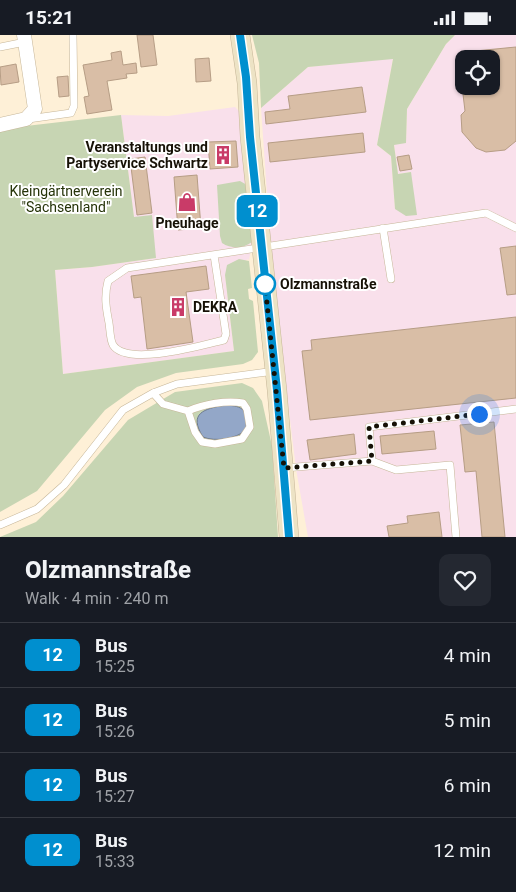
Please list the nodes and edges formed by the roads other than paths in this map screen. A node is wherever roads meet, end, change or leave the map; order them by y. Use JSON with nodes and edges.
{"nodes":[{"id":1,"x":73,"y":35,"type":"edge"},
{"id":2,"x":240,"y":35,"type":"edge"},
{"id":3,"x":24,"y":39,"type":"edge"},
{"id":4,"x":0,"y":47,"type":"edge"},
{"id":5,"x":26,"y":119,"type":"junction"},
{"id":6,"x":0,"y":125,"type":"edge"},
{"id":7,"x":383,"y":228,"type":"junction"},
{"id":8,"x":516,"y":228,"type":"edge"},
{"id":9,"x":261,"y":248,"type":"junction"},
{"id":10,"x":214,"y":255,"type":"junction"},
{"id":11,"x":391,"y":279,"type":"dead end"},
{"id":12,"x":275,"y":371,"type":"junction"},
{"id":13,"x":154,"y":393,"type":"junction"},
{"id":14,"x":516,"y":409,"type":"edge"},
{"id":15,"x":188,"y":411,"type":"junction"},
{"id":16,"x":372,"y":461,"type":"junction"},
{"id":17,"x":284,"y":468,"type":"junction"},
{"id":18,"x":0,"y":525,"type":"edge"},
{"id":19,"x":289,"y":537,"type":"edge"},
{"id":20,"x":456,"y":537,"type":"edge"}],
"edges":[{"from":1,"to":5,"type":"lane"},
{"from":2,"to":9,"type":"main road"},
{"from":3,"to":4,"type":"lane"},
{"from":3,"to":5,"type":"street"},
{"from":5,"to":6,"type":"street"},
{"from":7,"to":8,"type":"lane"},
{"from":7,"to":9,"type":"lane"},
{"from":7,"to":11,"type":"lane"},
{"from":9,"to":10,"type":"lane"},
{"from":9,"to":12,"type":"main road"},
{"from":10,"to":10,"type":"lane"},
{"from":12,"to":13,"type":"lane"},
{"from":12,"to":17,"type":"main road"},
{"from":13,"to":15,"type":"lane"},
{"from":13,"to":18,"type":"lane"},
{"from":14,"to":16,"type":"lane"},
{"from":15,"to":15,"type":"lane"},
{"from":16,"to":17,"type":"lane"},
{"from":16,"to":20,"type":"lane"},
{"from":17,"to":19,"type":"main road"}]}
